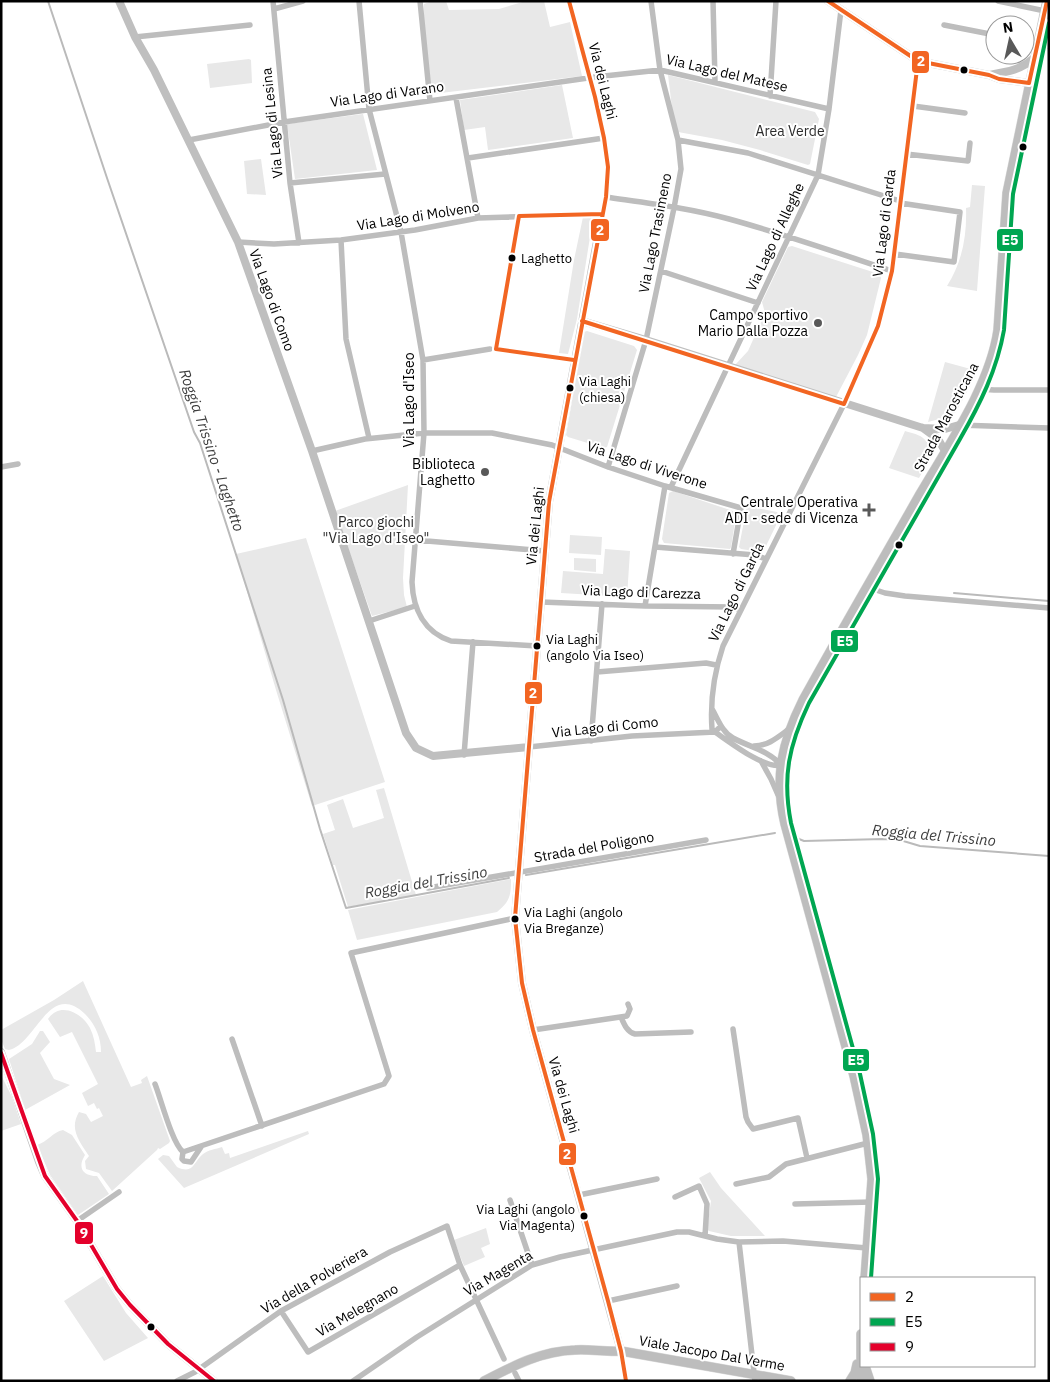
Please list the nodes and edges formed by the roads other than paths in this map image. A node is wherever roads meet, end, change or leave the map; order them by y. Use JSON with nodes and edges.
{"nodes":[{"id":1,"x":119,"y":1,"type":"edge"},
{"id":2,"x":273,"y":1,"type":"edge"},
{"id":3,"x":303,"y":1,"type":"edge"},
{"id":4,"x":359,"y":1,"type":"edge"},
{"id":5,"x":420,"y":1,"type":"edge"},
{"id":6,"x":569,"y":1,"type":"edge"},
{"id":7,"x":651,"y":1,"type":"edge"},
{"id":8,"x":713,"y":1,"type":"edge"},
{"id":9,"x":776,"y":1,"type":"edge"},
{"id":10,"x":828,"y":1,"type":"edge"},
{"id":11,"x":998,"y":1,"type":"edge"},
{"id":12,"x":1046,"y":6,"type":"edge"},
{"id":13,"x":274,"y":9,"type":"junction"},
{"id":14,"x":841,"y":10,"type":"junction"},
{"id":15,"x":250,"y":25,"type":"dead end"},
{"id":16,"x":944,"y":25,"type":"dead end"},
{"id":17,"x":985,"y":32,"type":"edge"},
{"id":18,"x":135,"y":37,"type":"junction"},
{"id":19,"x":1035,"y":42,"type":"edge"},
{"id":20,"x":1038,"y":42,"type":"junction"},
{"id":21,"x":1049,"y":45,"type":"edge"},
{"id":22,"x":1035,"y":54,"type":"edge"},
{"id":23,"x":918,"y":62,"type":"junction"},
{"id":24,"x":1025,"y":65,"type":"edge"},
{"id":25,"x":1033,"y":65,"type":"edge"},
{"id":26,"x":660,"y":70,"type":"junction"},
{"id":27,"x":990,"y":75,"type":"junction"},
{"id":28,"x":589,"y":78,"type":"junction"},
{"id":29,"x":714,"y":81,"type":"junction"},
{"id":30,"x":1030,"y":83,"type":"junction"},
{"id":31,"x":770,"y":96,"type":"junction"},
{"id":32,"x":456,"y":98,"type":"junction"},
{"id":33,"x":430,"y":101,"type":"junction"},
{"id":34,"x":913,"y":106,"type":"junction"},
{"id":35,"x":369,"y":109,"type":"junction"},
{"id":36,"x":829,"y":109,"type":"junction"},
{"id":37,"x":965,"y":113,"type":"dead end"},
{"id":38,"x":284,"y":122,"type":"junction"},
{"id":39,"x":604,"y":138,"type":"junction"},
{"id":40,"x":189,"y":140,"type":"junction"},
{"id":41,"x":678,"y":140,"type":"junction"},
{"id":42,"x":970,"y":143,"type":"dead end"},
{"id":43,"x":906,"y":154,"type":"junction"},
{"id":44,"x":468,"y":158,"type":"junction"},
{"id":45,"x":385,"y":174,"type":"junction"},
{"id":46,"x":818,"y":176,"type":"junction"},
{"id":47,"x":290,"y":183,"type":"junction"},
{"id":48,"x":606,"y":197,"type":"junction"},
{"id":49,"x":900,"y":202,"type":"junction"},
{"id":50,"x":674,"y":208,"type":"junction"},
{"id":51,"x":602,"y":214,"type":"junction"},
{"id":52,"x":519,"y":216,"type":"junction"},
{"id":53,"x":478,"y":218,"type":"junction"},
{"id":54,"x":401,"y":232,"type":"junction"},
{"id":55,"x":789,"y":237,"type":"junction"},
{"id":56,"x":341,"y":240,"type":"junction"},
{"id":57,"x":238,"y":242,"type":"junction"},
{"id":58,"x":299,"y":243,"type":"junction"},
{"id":59,"x":895,"y":254,"type":"junction"},
{"id":60,"x":661,"y":271,"type":"junction"},
{"id":61,"x":892,"y":271,"type":"junction"},
{"id":62,"x":758,"y":303,"type":"junction"},
{"id":63,"x":582,"y":322,"type":"junction"},
{"id":64,"x":646,"y":340,"type":"junction"},
{"id":65,"x":493,"y":349,"type":"junction"},
{"id":66,"x":424,"y":360,"type":"junction"},
{"id":67,"x":574,"y":360,"type":"junction"},
{"id":68,"x":728,"y":367,"type":"junction"},
{"id":69,"x":979,"y":389,"type":"junction"},
{"id":70,"x":1049,"y":390,"type":"edge"},
{"id":71,"x":844,"y":404,"type":"junction"},
{"id":72,"x":959,"y":425,"type":"junction"},
{"id":73,"x":923,"y":428,"type":"junction"},
{"id":74,"x":1049,"y":428,"type":"edge"},
{"id":75,"x":424,"y":433,"type":"junction"},
{"id":76,"x":370,"y":438,"type":"junction"},
{"id":77,"x":558,"y":447,"type":"junction"},
{"id":78,"x":312,"y":451,"type":"junction"},
{"id":79,"x":945,"y":451,"type":"junction"},
{"id":80,"x":18,"y":464,"type":"dead end"},
{"id":81,"x":1,"y":467,"type":"edge"},
{"id":82,"x":608,"y":467,"type":"junction"},
{"id":83,"x":668,"y":487,"type":"junction"},
{"id":84,"x":416,"y":540,"type":"junction"},
{"id":85,"x":655,"y":547,"type":"junction"},
{"id":86,"x":545,"y":551,"type":"junction"},
{"id":87,"x":733,"y":554,"type":"junction"},
{"id":88,"x":766,"y":560,"type":"junction"},
{"id":89,"x":867,"y":587,"type":"junction"},
{"id":90,"x":541,"y":602,"type":"junction"},
{"id":91,"x":602,"y":604,"type":"junction"},
{"id":92,"x":415,"y":606,"type":"junction"},
{"id":93,"x":645,"y":606,"type":"junction"},
{"id":94,"x":1049,"y":608,"type":"edge"},
{"id":95,"x":740,"y":610,"type":"junction"},
{"id":96,"x":369,"y":621,"type":"junction"},
{"id":97,"x":473,"y":642,"type":"junction"},
{"id":98,"x":538,"y":646,"type":"junction"},
{"id":99,"x":716,"y":665,"type":"junction"},
{"id":100,"x":597,"y":672,"type":"junction"},
{"id":101,"x":712,"y":709,"type":"junction"},
{"id":102,"x":721,"y":726,"type":"junction"},
{"id":103,"x":789,"y":729,"type":"junction"},
{"id":104,"x":715,"y":732,"type":"junction"},
{"id":105,"x":591,"y":741,"type":"junction"},
{"id":106,"x":752,"y":746,"type":"junction"},
{"id":107,"x":529,"y":747,"type":"junction"},
{"id":108,"x":464,"y":754,"type":"junction"},
{"id":109,"x":761,"y":762,"type":"junction"},
{"id":110,"x":781,"y":765,"type":"junction"},
{"id":111,"x":780,"y":799,"type":"junction"},
{"id":112,"x":706,"y":840,"type":"dead end"},
{"id":113,"x":518,"y":872,"type":"junction"},
{"id":114,"x":428,"y":888,"type":"dead end"},
{"id":115,"x":515,"y":918,"type":"junction"},
{"id":116,"x":628,"y":1004,"type":"dead end"},
{"id":117,"x":621,"y":1017,"type":"junction"},
{"id":118,"x":533,"y":1030,"type":"junction"},
{"id":119,"x":733,"y":1030,"type":"dead end"},
{"id":120,"x":691,"y":1032,"type":"dead end"},
{"id":121,"x":232,"y":1039,"type":"dead end"},
{"id":122,"x":1,"y":1052,"type":"edge"},
{"id":123,"x":156,"y":1084,"type":"dead end"},
{"id":124,"x":262,"y":1126,"type":"junction"},
{"id":125,"x":868,"y":1143,"type":"junction"},
{"id":126,"x":201,"y":1147,"type":"junction"},
{"id":127,"x":183,"y":1152,"type":"junction"},
{"id":128,"x":807,"y":1158,"type":"junction"},
{"id":129,"x":657,"y":1179,"type":"dead end"},
{"id":130,"x":736,"y":1184,"type":"dead end"},
{"id":131,"x":119,"y":1192,"type":"dead end"},
{"id":132,"x":579,"y":1195,"type":"junction"},
{"id":133,"x":674,"y":1197,"type":"dead end"},
{"id":134,"x":510,"y":1200,"type":"dead end"},
{"id":135,"x":871,"y":1202,"type":"junction"},
{"id":136,"x":795,"y":1204,"type":"dead end"},
{"id":137,"x":77,"y":1220,"type":"junction"},
{"id":138,"x":705,"y":1236,"type":"junction"},
{"id":139,"x":739,"y":1242,"type":"junction"},
{"id":140,"x":867,"y":1248,"type":"junction"},
{"id":141,"x":594,"y":1250,"type":"junction"},
{"id":142,"x":460,"y":1265,"type":"junction"},
{"id":143,"x":532,"y":1265,"type":"junction"},
{"id":144,"x":865,"y":1277,"type":"edge"},
{"id":145,"x":677,"y":1286,"type":"dead end"},
{"id":146,"x":477,"y":1299,"type":"junction"},
{"id":147,"x":608,"y":1301,"type":"junction"},
{"id":148,"x":281,"y":1311,"type":"junction"},
{"id":149,"x":621,"y":1351,"type":"junction"},
{"id":150,"x":504,"y":1359,"type":"dead end"},
{"id":151,"x":860,"y":1359,"type":"edge"},
{"id":152,"x":861,"y":1367,"type":"edge"},
{"id":153,"x":864,"y":1367,"type":"edge"},
{"id":154,"x":200,"y":1368,"type":"junction"},
{"id":155,"x":514,"y":1373,"type":"dead end"},
{"id":156,"x":755,"y":1378,"type":"edge"},
{"id":157,"x":177,"y":1381,"type":"edge"},
{"id":158,"x":214,"y":1381,"type":"edge"},
{"id":159,"x":353,"y":1381,"type":"edge"},
{"id":160,"x":484,"y":1381,"type":"edge"},
{"id":161,"x":519,"y":1381,"type":"edge"},
{"id":162,"x":626,"y":1381,"type":"edge"},
{"id":163,"x":791,"y":1381,"type":"edge"},
{"id":164,"x":850,"y":1381,"type":"edge"},
{"id":165,"x":861,"y":1381,"type":"edge"},
{"id":166,"x":870,"y":1381,"type":"edge"}],
"edges":[{"from":1,"to":18,"type":"street","name":"Via Lago di Como"},
{"from":2,"to":13,"type":"street","name":"Via Lago di Lesina"},
{"from":3,"to":13,"type":"street"},
{"from":4,"to":35,"type":"street","name":"Via Lago d'Iseo"},
{"from":5,"to":33,"type":"street"},
{"from":6,"to":28,"type":"street","name":"Via dei Laghi"},
{"from":7,"to":26,"type":"street","name":"Via Lago Trasimeno"},
{"from":8,"to":29,"type":"street"},
{"from":9,"to":31,"type":"street"},
{"from":10,"to":14,"type":"street"},
{"from":11,"to":12,"type":"street","name":"Strada Marosticana"},
{"from":12,"to":20,"type":"main road","name":"Strada Marosticana"},
{"from":13,"to":38,"type":"street","name":"Via Lago di Lesina"},
{"from":14,"to":23,"type":"street"},
{"from":14,"to":36,"type":"street","name":"Via Lago di Alleghe"},
{"from":15,"to":18,"type":"street"},
{"from":16,"to":17,"type":"street"},
{"from":18,"to":40,"type":"street","name":"Via Lago di Como"},
{"from":19,"to":20,"type":"street"},
{"from":20,"to":21,"type":"street"},
{"from":20,"to":22,"type":"main road","name":"Strada Marosticana"},
{"from":23,"to":27,"type":"street"},
{"from":23,"to":34,"type":"street","name":"Via Lago di Garda"},
{"from":24,"to":27,"type":"street"},
{"from":25,"to":30,"type":"main road","name":"Strada Marosticana"},
{"from":26,"to":28,"type":"street","name":"Via Lago del Matese"},
{"from":26,"to":29,"type":"street","name":"Via Lago del Matese"},
{"from":26,"to":41,"type":"street","name":"Via Lago Trasimeno"},
{"from":27,"to":30,"type":"street"},
{"from":28,"to":32,"type":"street","name":"Via Lago di Varano"},
{"from":28,"to":39,"type":"street","name":"Via dei Laghi"},
{"from":29,"to":31,"type":"street","name":"Via Lago del Matese"},
{"from":30,"to":69,"type":"main road","name":"Strada Marosticana"},
{"from":31,"to":36,"type":"street","name":"Via Lago del Matese"},
{"from":32,"to":33,"type":"street","name":"Via Lago di Varano"},
{"from":32,"to":44,"type":"street"},
{"from":33,"to":35,"type":"street","name":"Via Lago di Varano"},
{"from":34,"to":37,"type":"street"},
{"from":34,"to":43,"type":"street","name":"Via Lago di Garda"},
{"from":35,"to":38,"type":"street","name":"Via Lago di Varano"},
{"from":35,"to":45,"type":"street","name":"Via Lago d'Iseo"},
{"from":36,"to":46,"type":"street","name":"Via Lago di Alleghe"},
{"from":38,"to":40,"type":"street","name":"Via Lago di Varano"},
{"from":38,"to":47,"type":"street","name":"Via Lago di Lesina"},
{"from":39,"to":44,"type":"street"},
{"from":39,"to":48,"type":"street","name":"Via dei Laghi"},
{"from":40,"to":57,"type":"street","name":"Via Lago di Como"},
{"from":41,"to":46,"type":"street"},
{"from":41,"to":50,"type":"street","name":"Via Lago Trasimeno"},
{"from":42,"to":43,"type":"street"},
{"from":43,"to":49,"type":"street","name":"Via Lago di Garda"},
{"from":44,"to":53,"type":"street"},
{"from":45,"to":47,"type":"street"},
{"from":45,"to":54,"type":"street","name":"Via Lago d'Iseo"},
{"from":46,"to":49,"type":"street"},
{"from":46,"to":55,"type":"street","name":"Via Lago di Alleghe"},
{"from":47,"to":58,"type":"street","name":"Via Lago di Lesina"},
{"from":48,"to":50,"type":"street"},
{"from":48,"to":51,"type":"street","name":"Via dei Laghi"},
{"from":49,"to":59,"type":"street","name":"Via Lago di Garda"},
{"from":49,"to":59,"type":"street"},
{"from":50,"to":55,"type":"street"},
{"from":50,"to":60,"type":"street","name":"Via Lago Trasimeno"},
{"from":51,"to":52,"type":"street","name":"Via Lago di Molveno"},
{"from":51,"to":63,"type":"street","name":"Via dei Laghi"},
{"from":52,"to":53,"type":"street","name":"Via Lago di Molveno"},
{"from":52,"to":65,"type":"street"},
{"from":53,"to":54,"type":"street","name":"Via Lago di Molveno"},
{"from":54,"to":56,"type":"street","name":"Via Lago di Molveno"},
{"from":54,"to":66,"type":"street","name":"Via Lago d'Iseo"},
{"from":55,"to":61,"type":"street"},
{"from":55,"to":62,"type":"street","name":"Via Lago di Alleghe"},
{"from":56,"to":58,"type":"street","name":"Via Lago di Molveno"},
{"from":56,"to":76,"type":"street"},
{"from":57,"to":58,"type":"street","name":"Via Lago di Molveno"},
{"from":57,"to":78,"type":"street","name":"Via Lago di Como"},
{"from":59,"to":61,"type":"street","name":"Via Lago di Garda"},
{"from":60,"to":62,"type":"street"},
{"from":60,"to":64,"type":"street","name":"Via Lago Trasimeno"},
{"from":61,"to":71,"type":"street","name":"Via Lago di Garda"},
{"from":62,"to":68,"type":"street","name":"Via Lago di Alleghe"},
{"from":63,"to":64,"type":"street"},
{"from":63,"to":67,"type":"street","name":"Via dei Laghi"},
{"from":64,"to":68,"type":"street"},
{"from":64,"to":82,"type":"street","name":"Via Lago Trasimeno"},
{"from":65,"to":66,"type":"street"},
{"from":65,"to":67,"type":"street"},
{"from":66,"to":75,"type":"street","name":"Via Lago d'Iseo"},
{"from":67,"to":77,"type":"street","name":"Via dei Laghi"},
{"from":68,"to":71,"type":"street"},
{"from":68,"to":83,"type":"street","name":"Via Lago di Alleghe"},
{"from":69,"to":70,"type":"street"},
{"from":69,"to":72,"type":"main road","name":"Strada Marosticana"},
{"from":71,"to":73,"type":"street"},
{"from":71,"to":88,"type":"street","name":"Via Lago di Garda"},
{"from":72,"to":73,"type":"street"},
{"from":72,"to":74,"type":"street"},
{"from":72,"to":79,"type":"main road","name":"Strada Marosticana"},
{"from":73,"to":79,"type":"street"},
{"from":75,"to":76,"type":"street","name":"Via Lago di Viverone"},
{"from":75,"to":77,"type":"street","name":"Via Lago di Viverone"},
{"from":75,"to":84,"type":"street","name":"Via Lago d'Iseo"},
{"from":76,"to":78,"type":"street","name":"Via Lago di Viverone"},
{"from":77,"to":82,"type":"street","name":"Via Lago di Viverone"},
{"from":77,"to":86,"type":"street","name":"Via dei Laghi"},
{"from":78,"to":96,"type":"street","name":"Via Lago di Como"},
{"from":79,"to":89,"type":"main road","name":"Strada Marosticana"},
{"from":80,"to":81,"type":"street"},
{"from":82,"to":83,"type":"street","name":"Via Lago di Viverone"},
{"from":83,"to":85,"type":"street","name":"Via Lago di Alleghe"},
{"from":83,"to":87,"type":"street","name":"Via Lago di Viverone"},
{"from":84,"to":86,"type":"street"},
{"from":84,"to":92,"type":"street","name":"Via Lago d'Iseo"},
{"from":85,"to":87,"type":"street"},
{"from":85,"to":93,"type":"street","name":"Via Lago di Alleghe"},
{"from":86,"to":90,"type":"street","name":"Via dei Laghi"},
{"from":87,"to":88,"type":"street"},
{"from":88,"to":95,"type":"street","name":"Via Lago di Garda"},
{"from":89,"to":94,"type":"street"},
{"from":89,"to":103,"type":"main road","name":"Strada Marosticana"},
{"from":90,"to":91,"type":"street","name":"Via Lago di Carezza"},
{"from":90,"to":98,"type":"street","name":"Via dei Laghi"},
{"from":91,"to":93,"type":"street","name":"Via Lago di Carezza"},
{"from":91,"to":100,"type":"street"},
{"from":92,"to":96,"type":"street"},
{"from":92,"to":97,"type":"street","name":"Via Lago d'Iseo"},
{"from":93,"to":95,"type":"street","name":"Via Lago di Carezza"},
{"from":95,"to":99,"type":"street","name":"Via Lago di Garda"},
{"from":96,"to":108,"type":"street","name":"Via Lago di Como"},
{"from":97,"to":98,"type":"street","name":"Via Lago d'Iseo"},
{"from":97,"to":108,"type":"street"},
{"from":98,"to":107,"type":"street","name":"Via dei Laghi"},
{"from":99,"to":100,"type":"street"},
{"from":99,"to":101,"type":"street","name":"Via Lago di Garda"},
{"from":100,"to":105,"type":"street"},
{"from":101,"to":102,"type":"street"},
{"from":101,"to":104,"type":"street","name":"Via Lago di Garda"},
{"from":102,"to":104,"type":"street"},
{"from":102,"to":106,"type":"street"},
{"from":103,"to":106,"type":"street"},
{"from":103,"to":110,"type":"main road","name":"Strada Marosticana"},
{"from":104,"to":105,"type":"street","name":"Via Lago di Como"},
{"from":104,"to":109,"type":"street"},
{"from":105,"to":107,"type":"street","name":"Via Lago di Como"},
{"from":106,"to":110,"type":"street"},
{"from":107,"to":108,"type":"street","name":"Via Lago di Como"},
{"from":107,"to":113,"type":"street","name":"Via dei Laghi"},
{"from":109,"to":110,"type":"street"},
{"from":109,"to":111,"type":"street"},
{"from":110,"to":111,"type":"main road","name":"Strada Marosticana"},
{"from":111,"to":125,"type":"main road","name":"Strada Marosticana"},
{"from":112,"to":113,"type":"street","name":"Strada del Poligono"},
{"from":113,"to":114,"type":"street","name":"Strada del Poligono"},
{"from":113,"to":115,"type":"street","name":"Via dei Laghi"},
{"from":115,"to":118,"type":"street","name":"Via dei Laghi"},
{"from":115,"to":124,"type":"street"},
{"from":116,"to":117,"type":"street"},
{"from":117,"to":118,"type":"street"},
{"from":117,"to":120,"type":"street"},
{"from":118,"to":132,"type":"street","name":"Via dei Laghi"},
{"from":119,"to":128,"type":"street"},
{"from":121,"to":124,"type":"street"},
{"from":122,"to":137,"type":"street"},
{"from":123,"to":127,"type":"street"},
{"from":124,"to":126,"type":"street"},
{"from":125,"to":128,"type":"street"},
{"from":125,"to":135,"type":"main road","name":"Strada Marosticana"},
{"from":126,"to":127,"type":"street"},
{"from":126,"to":127,"type":"street"},
{"from":128,"to":130,"type":"street"},
{"from":129,"to":132,"type":"street"},
{"from":131,"to":137,"type":"street"},
{"from":132,"to":141,"type":"street","name":"Via dei Laghi"},
{"from":133,"to":138,"type":"street"},
{"from":134,"to":143,"type":"street"},
{"from":135,"to":136,"type":"street"},
{"from":135,"to":140,"type":"main road","name":"Strada Marosticana"},
{"from":137,"to":154,"type":"street"},
{"from":138,"to":139,"type":"street","name":"Via Magenta"},
{"from":138,"to":141,"type":"street","name":"Via Magenta"},
{"from":139,"to":140,"type":"street","name":"Via Magenta"},
{"from":139,"to":156,"type":"street"},
{"from":140,"to":144,"type":"main road","name":"Strada Marosticana"},
{"from":141,"to":143,"type":"street","name":"Via Magenta"},
{"from":141,"to":147,"type":"street","name":"Via dei Laghi"},
{"from":142,"to":146,"type":"street"},
{"from":142,"to":148,"type":"street","name":"Via Melegnano"},
{"from":142,"to":148,"type":"street","name":"Via della Polveriera"},
{"from":143,"to":146,"type":"street","name":"Via Magenta"},
{"from":145,"to":147,"type":"street"},
{"from":146,"to":150,"type":"street"},
{"from":146,"to":159,"type":"street","name":"Via Magenta"},
{"from":147,"to":149,"type":"street","name":"Via dei Laghi"},
{"from":148,"to":154,"type":"street","name":"Via della Polveriera"},
{"from":149,"to":156,"type":"main road","name":"Viale Jacopo Dal Verme"},
{"from":149,"to":160,"type":"main road","name":"Viale Jacopo Dal Verme"},
{"from":149,"to":162,"type":"street"},
{"from":151,"to":164,"type":"main road"},
{"from":152,"to":165,"type":"main road"},
{"from":153,"to":166,"type":"main road"},
{"from":154,"to":157,"type":"street","name":"Via della Polveriera"},
{"from":154,"to":158,"type":"street"},
{"from":155,"to":161,"type":"street"},
{"from":156,"to":163,"type":"main road","name":"Viale Jacopo Dal Verme"}]}
